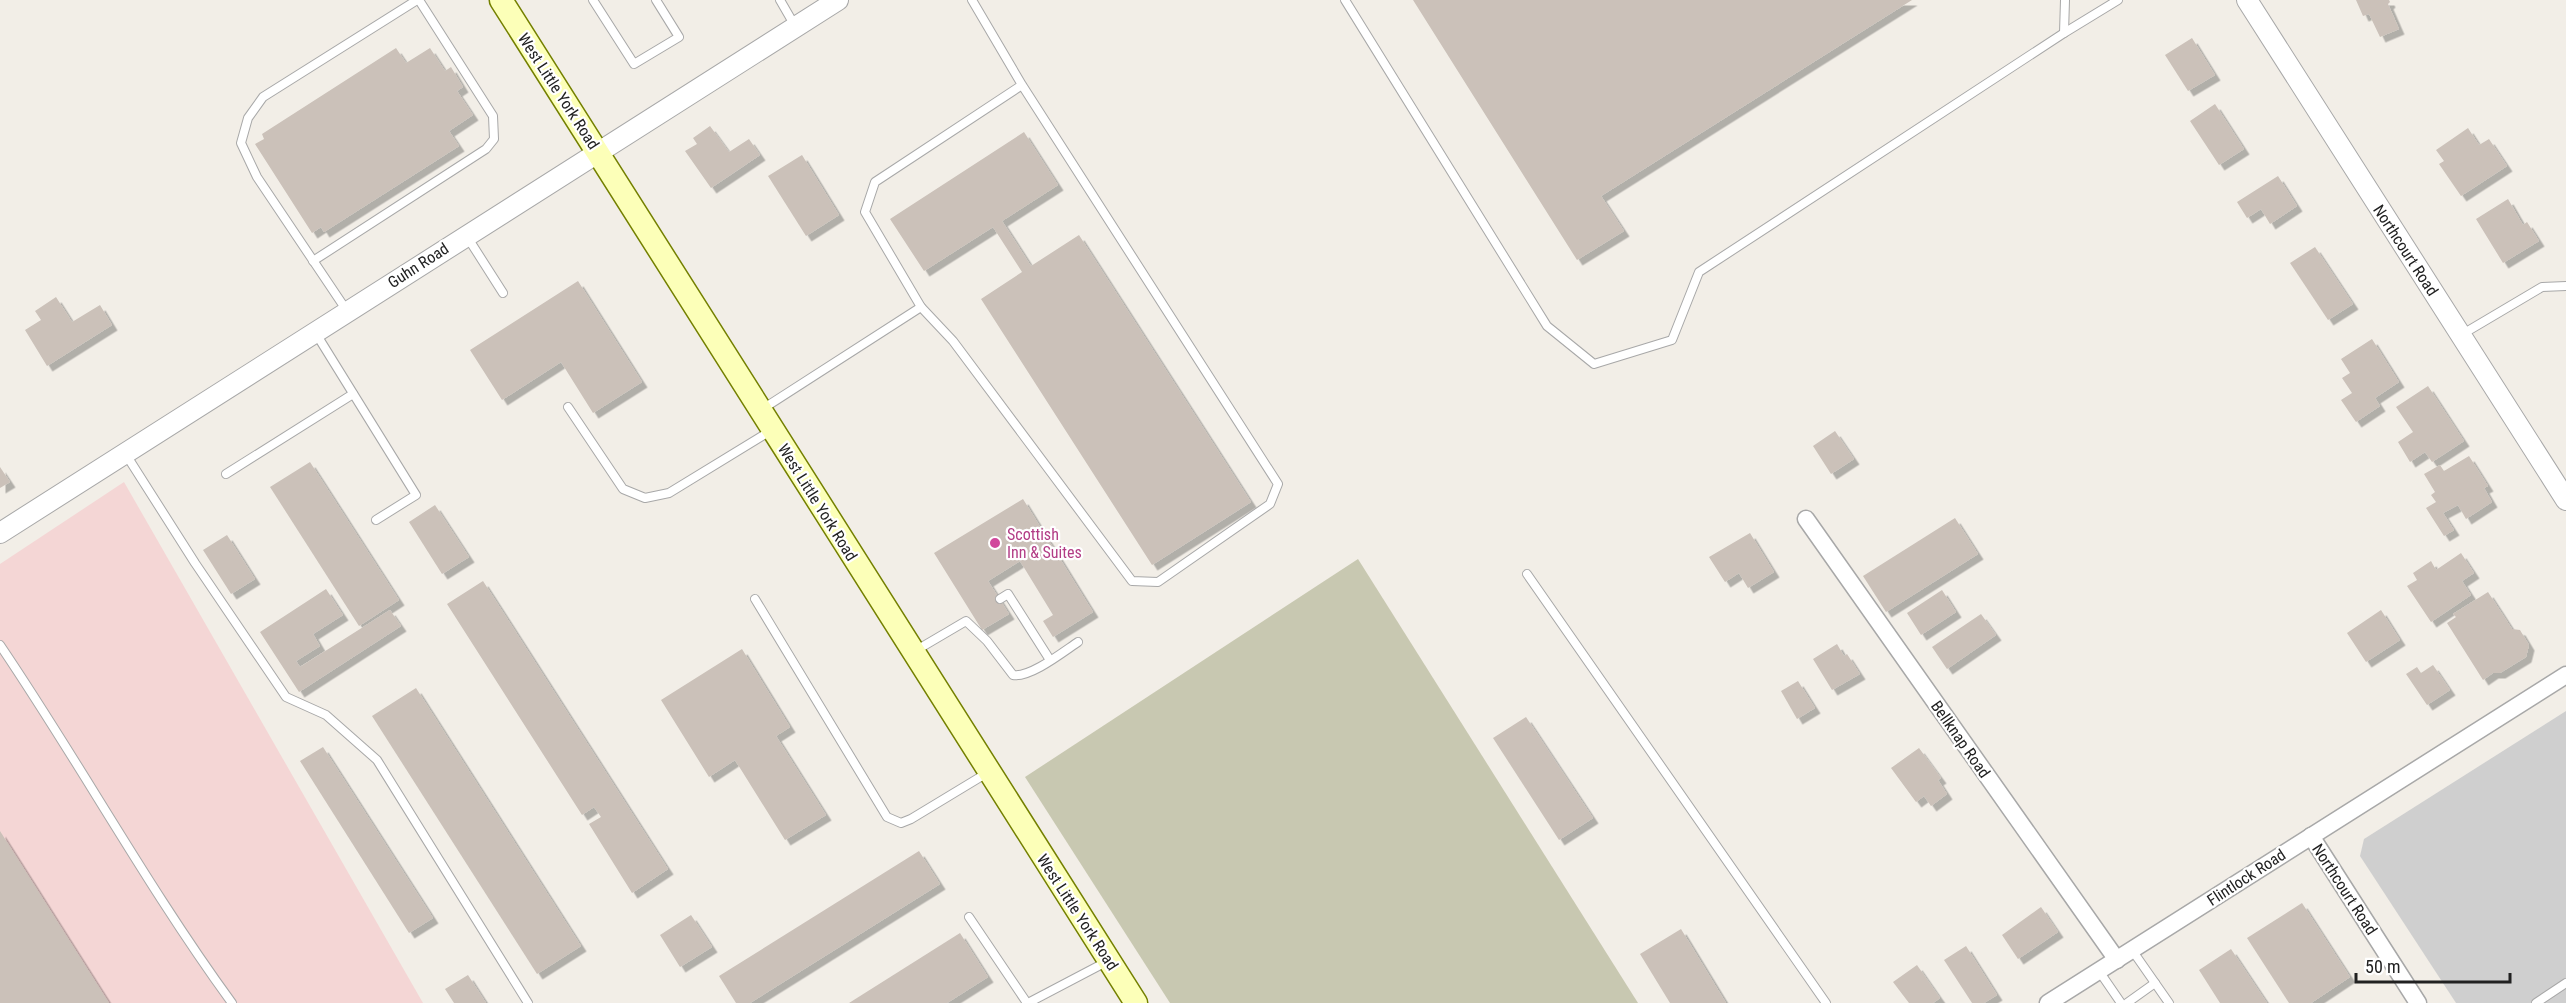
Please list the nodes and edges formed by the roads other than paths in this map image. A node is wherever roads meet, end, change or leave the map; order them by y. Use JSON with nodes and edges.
{"nodes":[{"id":1,"x":418,"y":0,"type":"edge"},
{"id":2,"x":501,"y":0,"type":"edge"},
{"id":3,"x":593,"y":0,"type":"edge"},
{"id":4,"x":656,"y":0,"type":"edge"},
{"id":5,"x":780,"y":0,"type":"edge"},
{"id":6,"x":838,"y":0,"type":"edge"},
{"id":7,"x":972,"y":0,"type":"edge"},
{"id":8,"x":1345,"y":0,"type":"edge"},
{"id":9,"x":2065,"y":0,"type":"edge"},
{"id":10,"x":2118,"y":0,"type":"edge"},
{"id":11,"x":2247,"y":0,"type":"edge"},
{"id":12,"x":796,"y":26,"type":"junction"},
{"id":13,"x":2064,"y":33,"type":"junction"},
{"id":14,"x":1022,"y":85,"type":"junction"},
{"id":15,"x":598,"y":151,"type":"junction"},
{"id":16,"x":466,"y":235,"type":"junction"},
{"id":17,"x":313,"y":261,"type":"junction"},
{"id":18,"x":2566,"y":286,"type":"edge"},
{"id":19,"x":503,"y":293,"type":"dead end"},
{"id":20,"x":921,"y":307,"type":"junction"},
{"id":21,"x":347,"y":311,"type":"junction"},
{"id":22,"x":315,"y":332,"type":"junction"},
{"id":23,"x":2461,"y":335,"type":"junction"},
{"id":24,"x":353,"y":394,"type":"junction"},
{"id":25,"x":568,"y":407,"type":"dead end"},
{"id":26,"x":760,"y":411,"type":"junction"},
{"id":27,"x":772,"y":430,"type":"junction"},
{"id":28,"x":125,"y":453,"type":"junction"},
{"id":29,"x":226,"y":474,"type":"dead end"},
{"id":30,"x":2566,"y":500,"type":"edge"},
{"id":31,"x":1806,"y":519,"type":"dead end"},
{"id":32,"x":376,"y":520,"type":"dead end"},
{"id":33,"x":0,"y":533,"type":"edge"},
{"id":34,"x":1527,"y":574,"type":"dead end"},
{"id":35,"x":755,"y":599,"type":"dead end"},
{"id":36,"x":1000,"y":599,"type":"dead end"},
{"id":37,"x":1078,"y":642,"type":"dead end"},
{"id":38,"x":0,"y":645,"type":"edge"},
{"id":39,"x":912,"y":652,"type":"junction"},
{"id":40,"x":1050,"y":660,"type":"junction"},
{"id":41,"x":2566,"y":675,"type":"edge"},
{"id":42,"x":988,"y":772,"type":"junction"},
{"id":43,"x":2310,"y":836,"type":"junction"},
{"id":44,"x":969,"y":916,"type":"dead end"},
{"id":45,"x":2132,"y":950,"type":"junction"},
{"id":46,"x":2116,"y":960,"type":"junction"},
{"id":47,"x":1108,"y":961,"type":"junction"},
{"id":48,"x":2099,"y":971,"type":"junction"},
{"id":49,"x":2156,"y":983,"type":"junction"},
{"id":50,"x":2566,"y":983,"type":"edge"},
{"id":51,"x":232,"y":1003,"type":"edge"},
{"id":52,"x":528,"y":1003,"type":"edge"},
{"id":53,"x":1027,"y":1003,"type":"edge"},
{"id":54,"x":1136,"y":1003,"type":"edge"},
{"id":55,"x":1826,"y":1003,"type":"edge"},
{"id":56,"x":2048,"y":1003,"type":"edge"},
{"id":57,"x":2121,"y":1003,"type":"edge"},
{"id":58,"x":2127,"y":1003,"type":"edge"},
{"id":59,"x":2169,"y":1003,"type":"edge"},
{"id":60,"x":2418,"y":1003,"type":"edge"},
{"id":61,"x":2536,"y":1003,"type":"edge"}],
"edges":[{"from":1,"to":17,"type":"lane"},
{"from":1,"to":17,"type":"lane"},
{"from":2,"to":15,"type":"main road","name":"West Little York Road"},
{"from":3,"to":4,"type":"lane"},
{"from":5,"to":12,"type":"lane"},
{"from":6,"to":12,"type":"street","name":"Guhn Road"},
{"from":7,"to":14,"type":"lane"},
{"from":8,"to":13,"type":"lane"},
{"from":9,"to":13,"type":"lane"},
{"from":10,"to":13,"type":"lane"},
{"from":11,"to":23,"type":"street","name":"Northcourt Road"},
{"from":12,"to":15,"type":"street","name":"Guhn Road"},
{"from":14,"to":20,"type":"lane"},
{"from":14,"to":20,"type":"lane"},
{"from":15,"to":16,"type":"street","name":"Guhn Road"},
{"from":15,"to":26,"type":"main road","name":"West Little York Road"},
{"from":16,"to":19,"type":"lane"},
{"from":16,"to":21,"type":"street","name":"Guhn Road"},
{"from":17,"to":21,"type":"lane"},
{"from":18,"to":23,"type":"lane"},
{"from":20,"to":26,"type":"lane"},
{"from":21,"to":22,"type":"street","name":"Guhn Road"},
{"from":22,"to":24,"type":"lane"},
{"from":22,"to":28,"type":"street","name":"Guhn Road"},
{"from":23,"to":30,"type":"street","name":"Northcourt Road"},
{"from":24,"to":29,"type":"lane"},
{"from":24,"to":32,"type":"lane"},
{"from":25,"to":27,"type":"lane"},
{"from":26,"to":27,"type":"main road","name":"West Little York Road"},
{"from":27,"to":39,"type":"main road","name":"West Little York Road"},
{"from":28,"to":33,"type":"street","name":"Guhn Road"},
{"from":28,"to":52,"type":"lane"},
{"from":31,"to":46,"type":"street","name":"Bellknap Road"},
{"from":34,"to":55,"type":"lane"},
{"from":35,"to":42,"type":"lane"},
{"from":36,"to":40,"type":"lane"},
{"from":37,"to":40,"type":"lane"},
{"from":38,"to":51,"type":"lane"},
{"from":39,"to":40,"type":"lane"},
{"from":39,"to":42,"type":"main road","name":"West Little York Road"},
{"from":41,"to":43,"type":"street","name":"Flintlock Road"},
{"from":42,"to":47,"type":"main road","name":"West Little York Road"},
{"from":43,"to":45,"type":"street","name":"Flintlock Road"},
{"from":43,"to":60,"type":"street","name":"Northcourt Road"},
{"from":44,"to":53,"type":"lane"},
{"from":45,"to":46,"type":"street","name":"Flintlock Road"},
{"from":45,"to":49,"type":"lane"},
{"from":46,"to":48,"type":"street","name":"Flintlock Road"},
{"from":47,"to":53,"type":"lane"},
{"from":47,"to":54,"type":"main road","name":"West Little York Road"},
{"from":48,"to":56,"type":"street","name":"Flintlock Road"},
{"from":48,"to":57,"type":"lane"},
{"from":49,"to":58,"type":"lane"},
{"from":49,"to":59,"type":"lane"},
{"from":50,"to":61,"type":"lane"}]}
